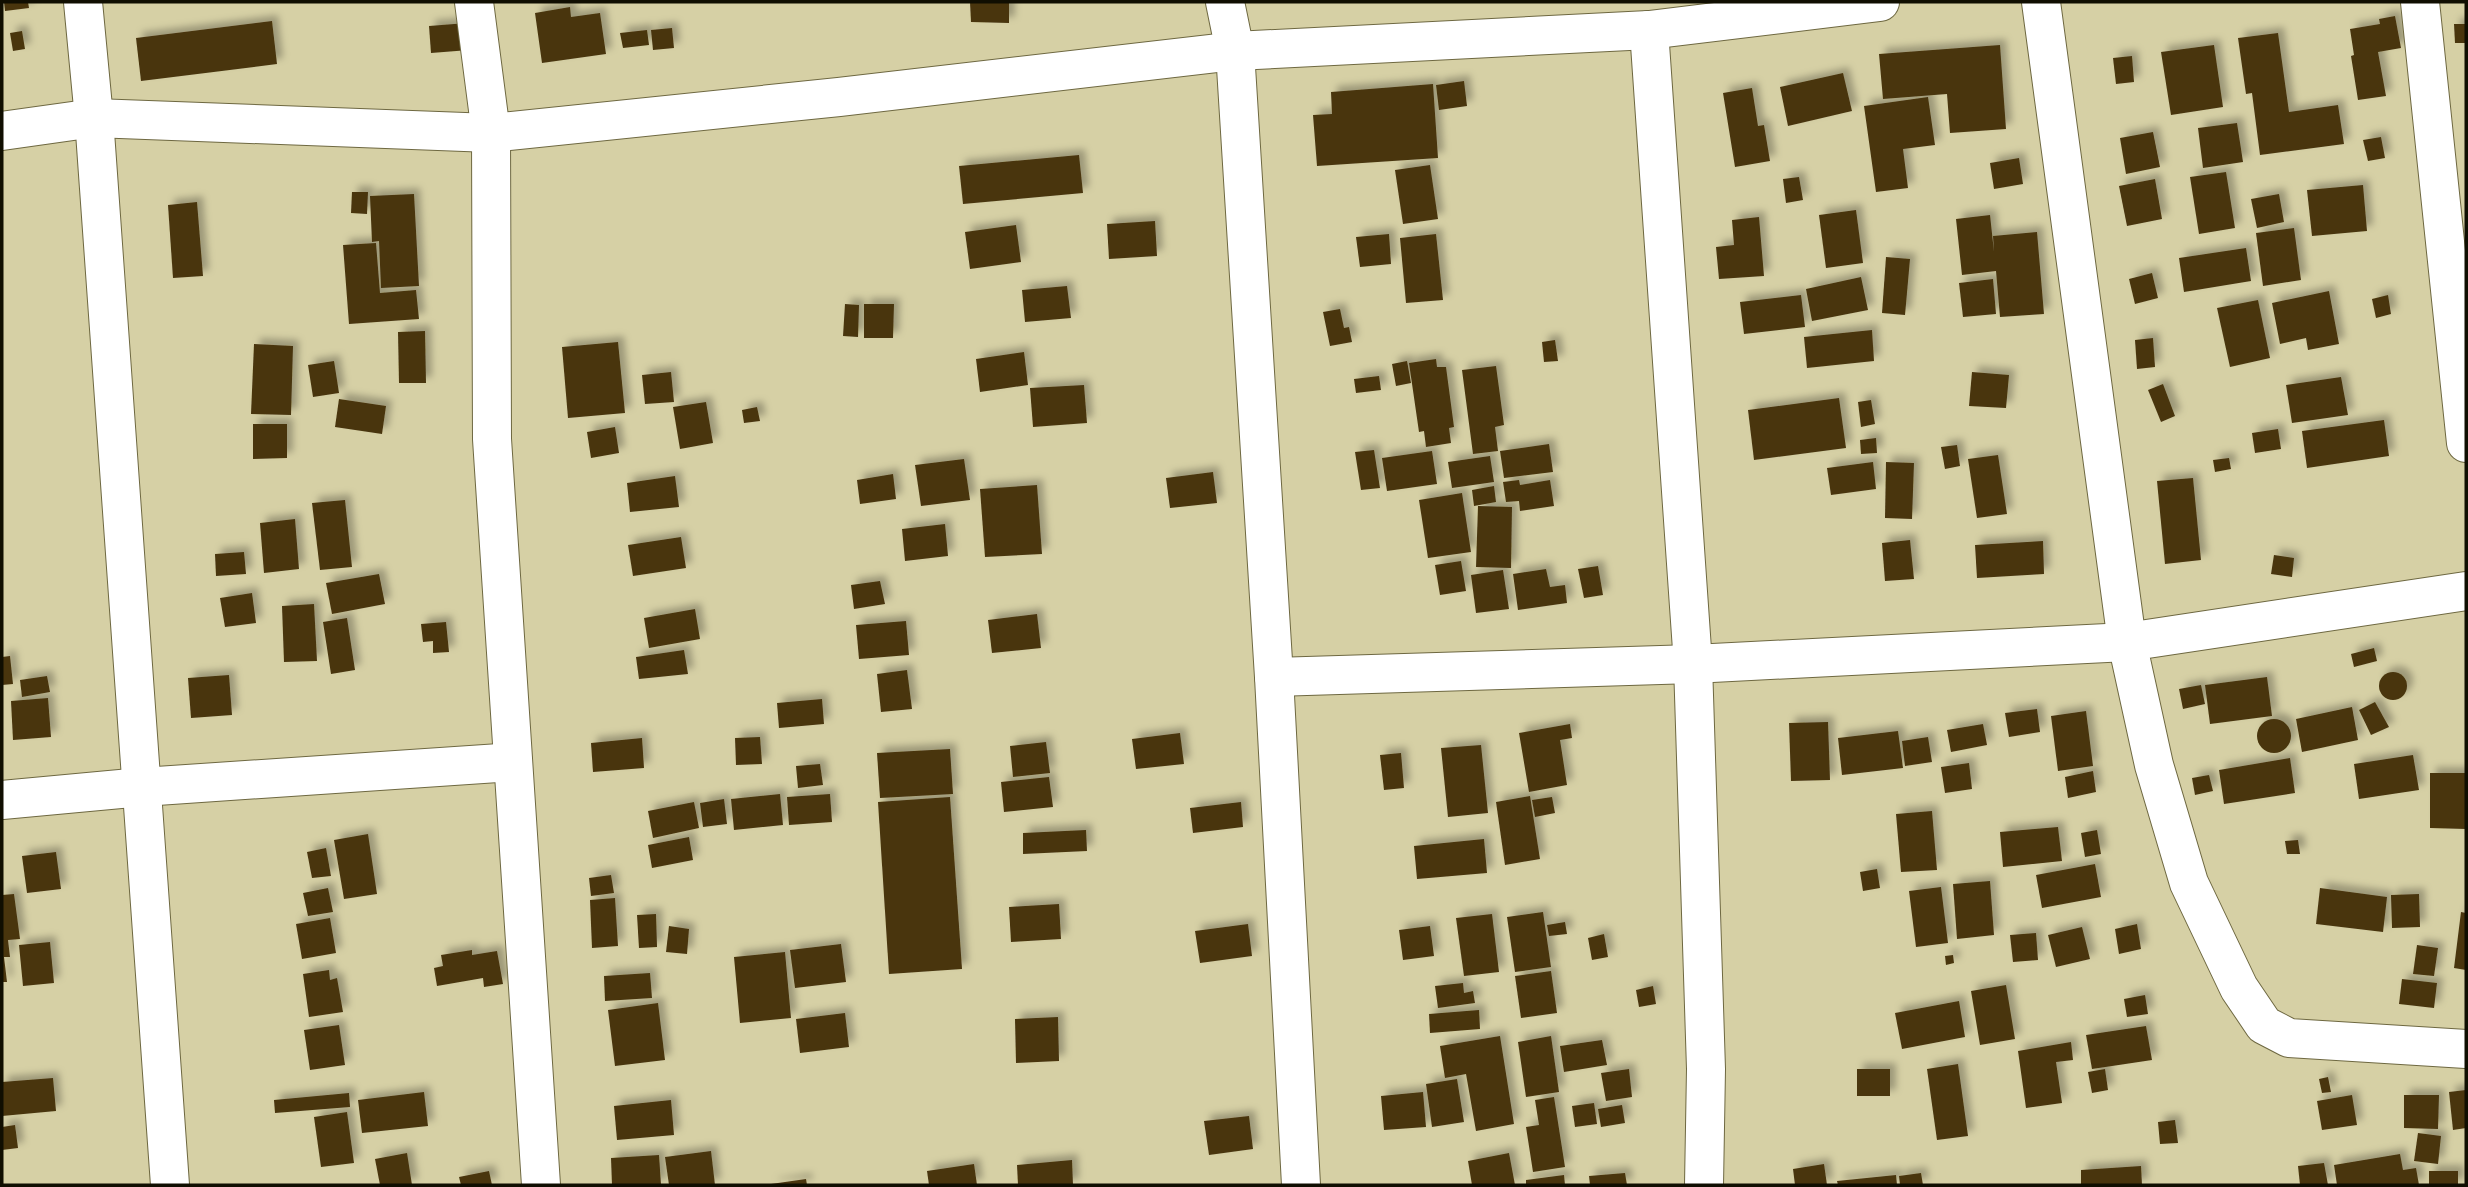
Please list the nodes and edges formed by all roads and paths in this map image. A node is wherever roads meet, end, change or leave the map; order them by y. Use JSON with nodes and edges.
{"nodes":[{"id":1,"x":83,"y":2,"type":"edge"},
{"id":2,"x":474,"y":2,"type":"edge"},
{"id":3,"x":1226,"y":2,"type":"edge"},
{"id":4,"x":1880,"y":2,"type":"edge"},
{"id":5,"x":2041,"y":2,"type":"edge"},
{"id":6,"x":2420,"y":2,"type":"edge"},
{"id":7,"x":1649,"y":30,"type":"junction"},
{"id":8,"x":1235,"y":51,"type":"junction"},
{"id":9,"x":94,"y":118,"type":"junction"},
{"id":10,"x":2,"y":131,"type":"edge"},
{"id":11,"x":491,"y":133,"type":"junction"},
{"id":12,"x":2466,"y":443,"type":"edge"},
{"id":13,"x":2466,"y":591,"type":"edge"},
{"id":14,"x":2127,"y":642,"type":"junction"},
{"id":15,"x":1693,"y":664,"type":"junction"},
{"id":16,"x":1274,"y":677,"type":"junction"},
{"id":17,"x":513,"y":762,"type":"junction"},
{"id":18,"x":142,"y":787,"type":"junction"},
{"id":19,"x":2,"y":800,"type":"edge"},
{"id":20,"x":2466,"y":1049,"type":"edge"},
{"id":21,"x":170,"y":1185,"type":"edge"},
{"id":22,"x":541,"y":1185,"type":"edge"},
{"id":23,"x":1301,"y":1185,"type":"edge"},
{"id":24,"x":1704,"y":1185,"type":"edge"}],
"edges":[{"from":1,"to":9,"type":"street"},
{"from":2,"to":11,"type":"street"},
{"from":3,"to":8,"type":"street"},
{"from":4,"to":7,"type":"street"},
{"from":5,"to":14,"type":"street"},
{"from":6,"to":12,"type":"street"},
{"from":7,"to":8,"type":"street"},
{"from":7,"to":15,"type":"street"},
{"from":8,"to":11,"type":"street"},
{"from":8,"to":16,"type":"street"},
{"from":9,"to":10,"type":"street"},
{"from":9,"to":11,"type":"street"},
{"from":9,"to":18,"type":"street"},
{"from":11,"to":17,"type":"street"},
{"from":13,"to":14,"type":"street"},
{"from":14,"to":15,"type":"street"},
{"from":14,"to":20,"type":"street"},
{"from":15,"to":16,"type":"street"},
{"from":15,"to":24,"type":"street"},
{"from":16,"to":23,"type":"street"},
{"from":17,"to":18,"type":"street"},
{"from":17,"to":22,"type":"street"},
{"from":18,"to":19,"type":"street"},
{"from":18,"to":21,"type":"street"}]}
